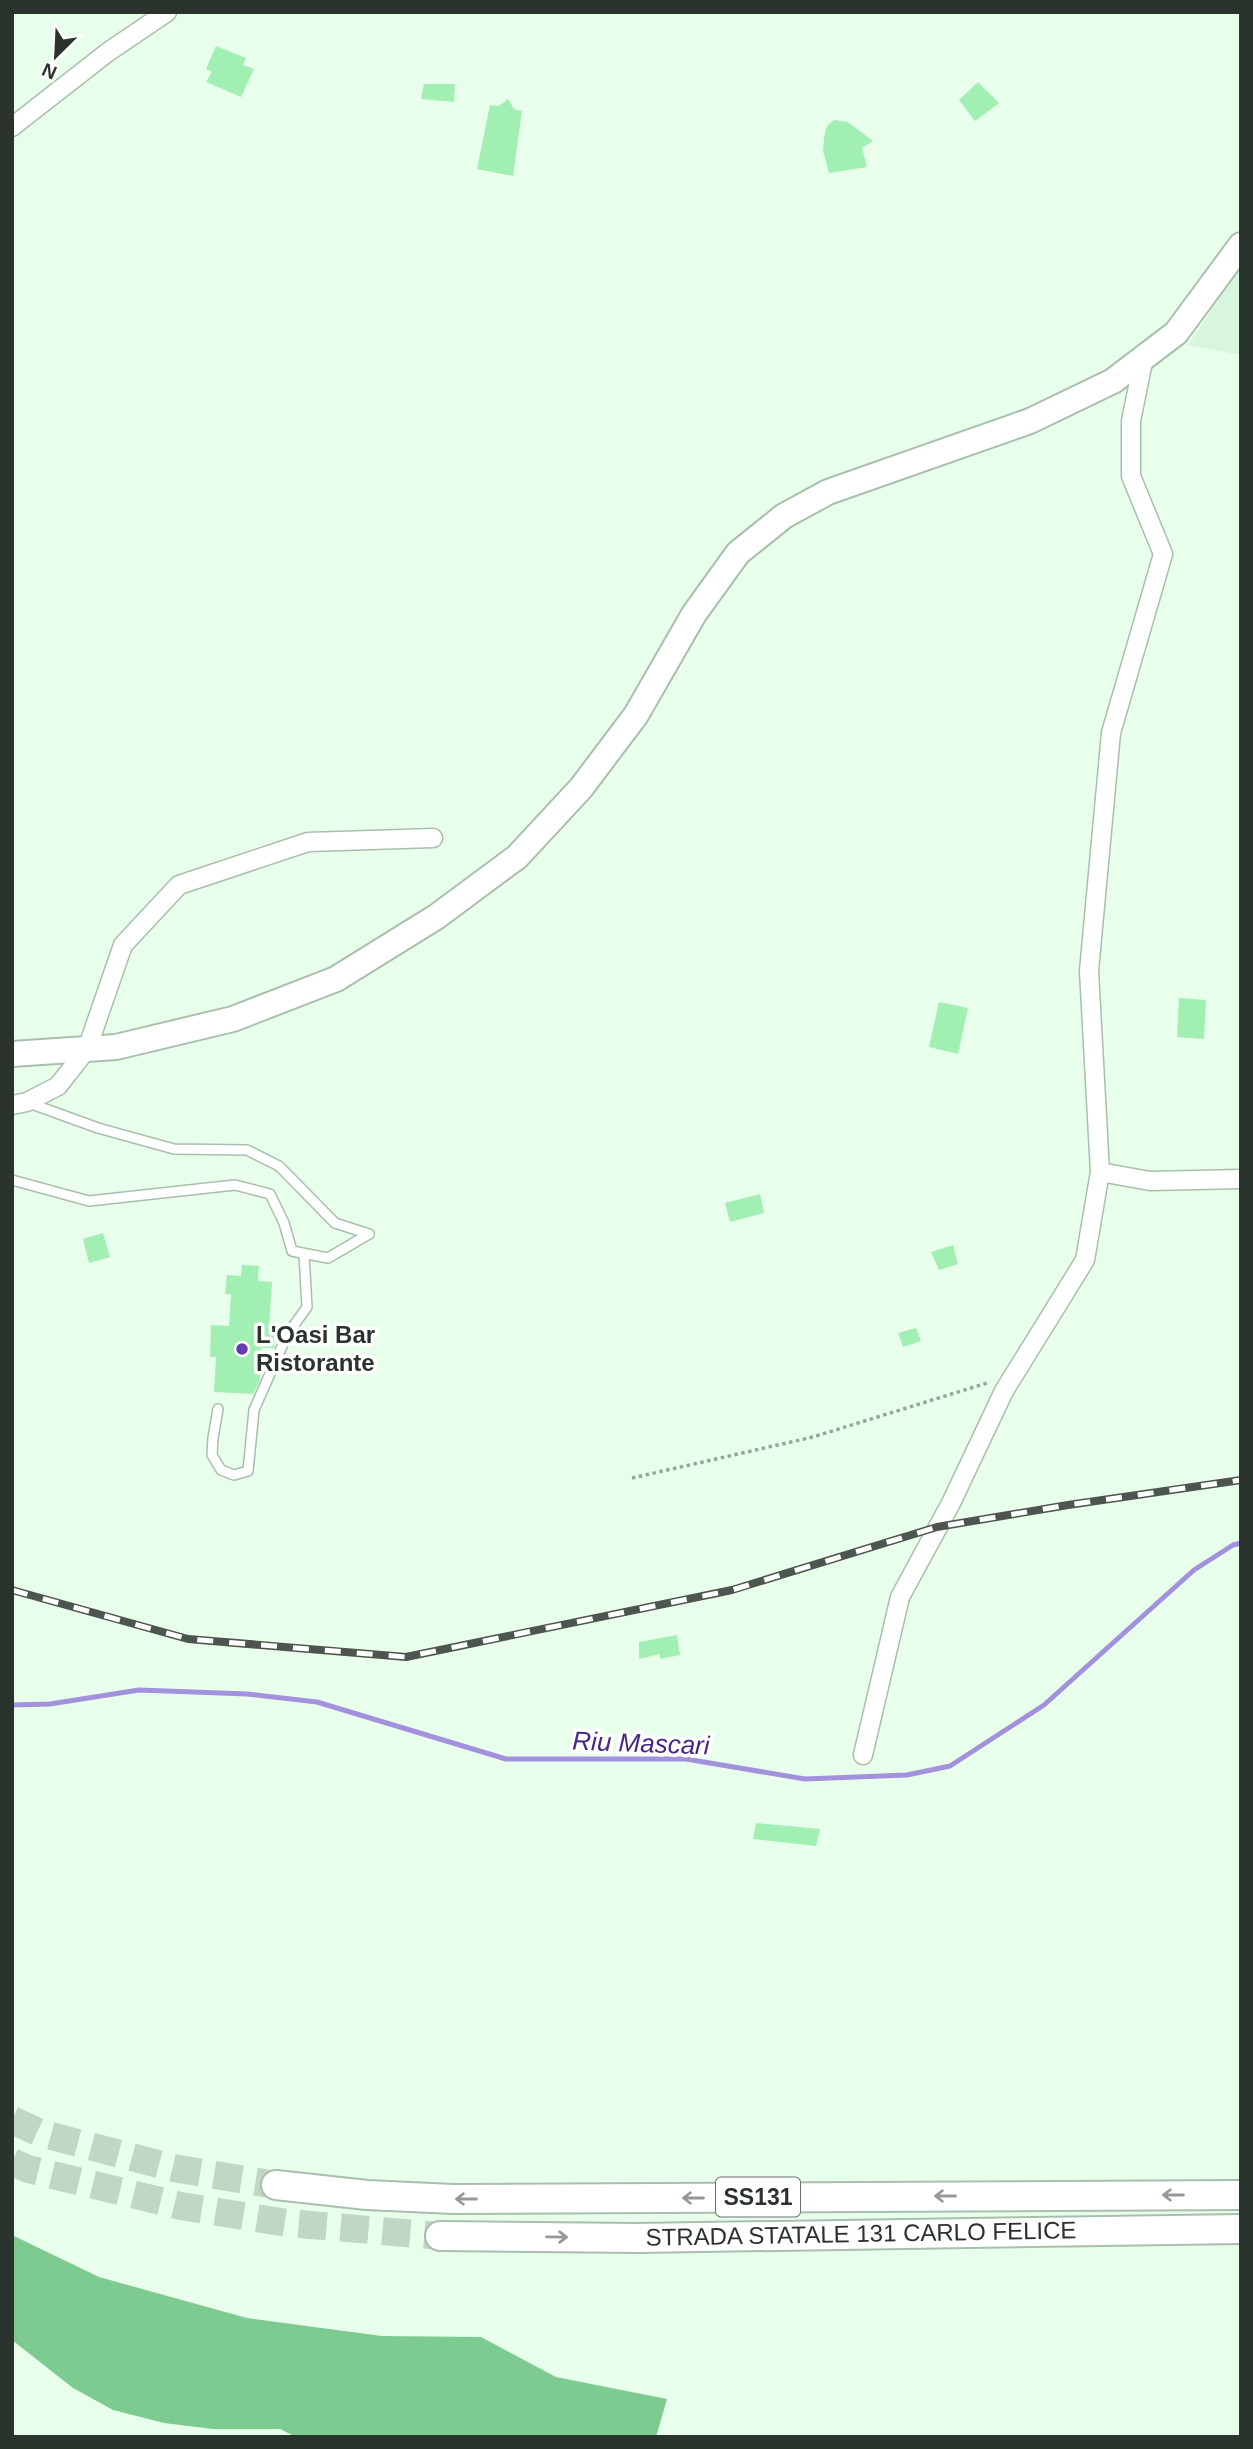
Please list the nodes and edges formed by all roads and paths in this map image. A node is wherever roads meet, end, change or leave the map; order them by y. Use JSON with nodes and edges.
{"nodes":[{"id":1,"x":167,"y":12,"type":"edge"},
{"id":2,"x":12,"y":127,"type":"edge"},
{"id":3,"x":1241,"y":245,"type":"edge"},
{"id":4,"x":1144,"y":358,"type":"junction"},
{"id":5,"x":433,"y":838,"type":"dead end"},
{"id":6,"x":87,"y":1049,"type":"junction"},
{"id":7,"x":12,"y":1054,"type":"edge"},
{"id":8,"x":20,"y":1104,"type":"edge"},
{"id":9,"x":1100,"y":1172,"type":"junction"},
{"id":10,"x":1241,"y":1179,"type":"edge"},
{"id":11,"x":12,"y":1180,"type":"edge"},
{"id":12,"x":304,"y":1254,"type":"junction"},
{"id":13,"x":1016,"y":1373,"type":"junction"},
{"id":14,"x":218,"y":1409,"type":"dead end"},
{"id":15,"x":632,"y":1478,"type":"dead end"},
{"id":16,"x":863,"y":1755,"type":"dead end"},
{"id":17,"x":276,"y":2185,"type":"tunnel mouth"},
{"id":18,"x":1241,"y":2195,"type":"edge"},
{"id":19,"x":1241,"y":2228,"type":"edge"},
{"id":20,"x":440,"y":2236,"type":"tunnel mouth"}],
"edges":[{"from":1,"to":2,"type":"street"},
{"from":3,"to":4,"type":"main road"},
{"from":4,"to":6,"type":"main road"},
{"from":4,"to":9,"type":"street"},
{"from":5,"to":6,"type":"street"},
{"from":6,"to":7,"type":"main road"},
{"from":6,"to":8,"type":"street"},
{"from":8,"to":12,"type":"lane"},
{"from":9,"to":10,"type":"street"},
{"from":9,"to":13,"type":"street"},
{"from":11,"to":12,"type":"lane"},
{"from":12,"to":14,"type":"lane"},
{"from":13,"to":15,"type":"path"},
{"from":13,"to":16,"type":"street"},
{"from":18,"to":17,"type":"highway","name":"STRADA STATALE 131 CARLO FELICE","number":"SS131","one_way":true},
{"from":20,"to":19,"type":"highway","name":"STRADA STATALE 131 CARLO FELICE","number":"SS131","one_way":true}]}
